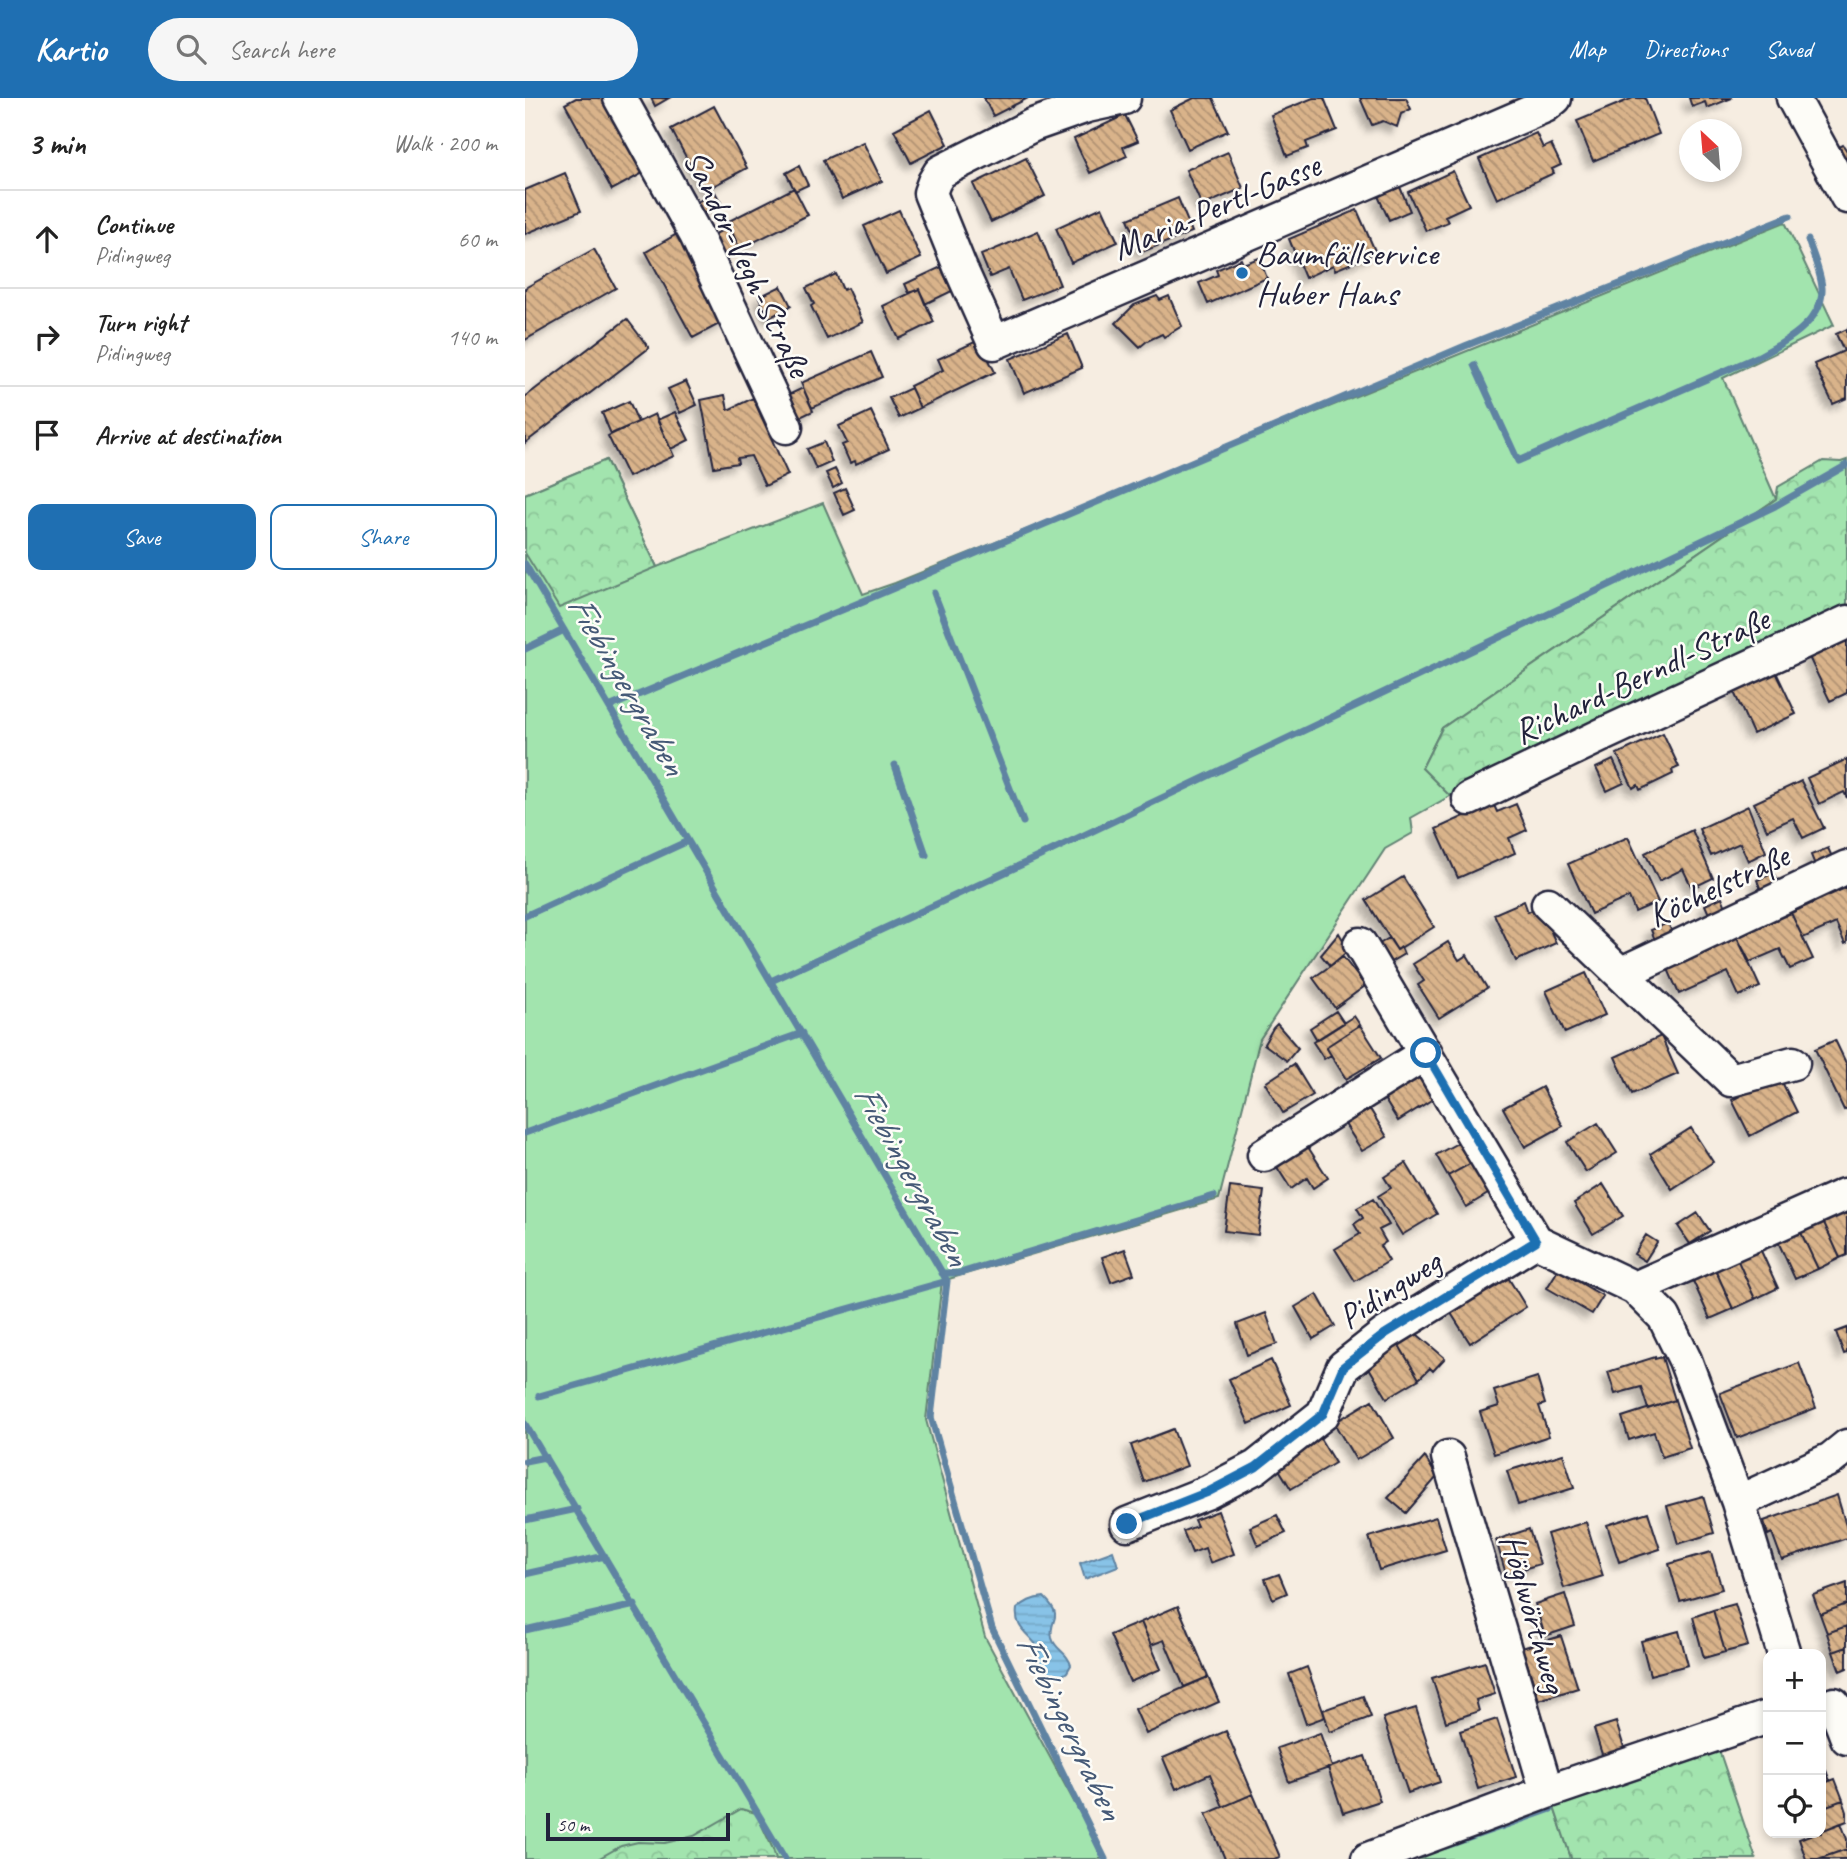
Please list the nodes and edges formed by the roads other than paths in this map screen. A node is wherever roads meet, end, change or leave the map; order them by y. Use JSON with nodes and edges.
{"nodes":[{"id":1,"x":620,"y":98,"type":"edge"},
{"id":2,"x":1124,"y":98,"type":"edge"},
{"id":3,"x":1793,"y":98,"type":"edge"},
{"id":4,"x":1550,"y":102,"type":"edge"},
{"id":5,"x":1847,"y":197,"type":"edge"},
{"id":6,"x":786,"y":427,"type":"dead end"},
{"id":7,"x":1847,"y":622,"type":"edge"},
{"id":8,"x":1469,"y":799,"type":"dead end"},
{"id":9,"x":1847,"y":867,"type":"edge"},
{"id":10,"x":1548,"y":904,"type":"dead end"},
{"id":11,"x":1360,"y":944,"type":"dead end"},
{"id":12,"x":1622,"y":973,"type":"junction"},
{"id":13,"x":1426,"y":1053,"type":"junction"},
{"id":14,"x":1793,"y":1063,"type":"dead end"},
{"id":15,"x":1264,"y":1156,"type":"dead end"},
{"id":16,"x":1844,"y":1195,"type":"dead end"},
{"id":17,"x":1536,"y":1241,"type":"junction"},
{"id":18,"x":1635,"y":1288,"type":"junction"},
{"id":19,"x":1847,"y":1446,"type":"edge"},
{"id":20,"x":1448,"y":1457,"type":"dead end"},
{"id":21,"x":1738,"y":1502,"type":"junction"},
{"id":22,"x":1127,"y":1524,"type":"dead end"},
{"id":23,"x":1782,"y":1649,"type":"edge"},
{"id":24,"x":1834,"y":1702,"type":"edge"},
{"id":25,"x":1763,"y":1719,"type":"edge"},
{"id":26,"x":1847,"y":1738,"type":"edge"},
{"id":27,"x":1547,"y":1792,"type":"junction"},
{"id":28,"x":1368,"y":1859,"type":"edge"}],
"edges":[{"from":1,"to":6,"type":"street","name":"Sandor-Vegh-Straße"},
{"from":2,"to":4,"type":"street","name":"Maria-Pertl-Gasse"},
{"from":3,"to":5,"type":"street"},
{"from":7,"to":8,"type":"street","name":"Richard-Berndl-Straße"},
{"from":9,"to":12,"type":"street","name":"Köchelstraße"},
{"from":10,"to":12,"type":"street","name":"Köchelstraße"},
{"from":11,"to":13,"type":"street"},
{"from":12,"to":14,"type":"street","name":"Köchelstraße"},
{"from":13,"to":15,"type":"street"},
{"from":13,"to":17,"type":"street"},
{"from":16,"to":18,"type":"street"},
{"from":17,"to":18,"type":"street"},
{"from":17,"to":22,"type":"street","name":"Pidingweg"},
{"from":18,"to":21,"type":"street"},
{"from":19,"to":21,"type":"street"},
{"from":20,"to":27,"type":"street","name":"Höglwörthweg"},
{"from":21,"to":23,"type":"street"},
{"from":24,"to":26,"type":"street"},
{"from":25,"to":27,"type":"street"},
{"from":27,"to":28,"type":"street"}]}
